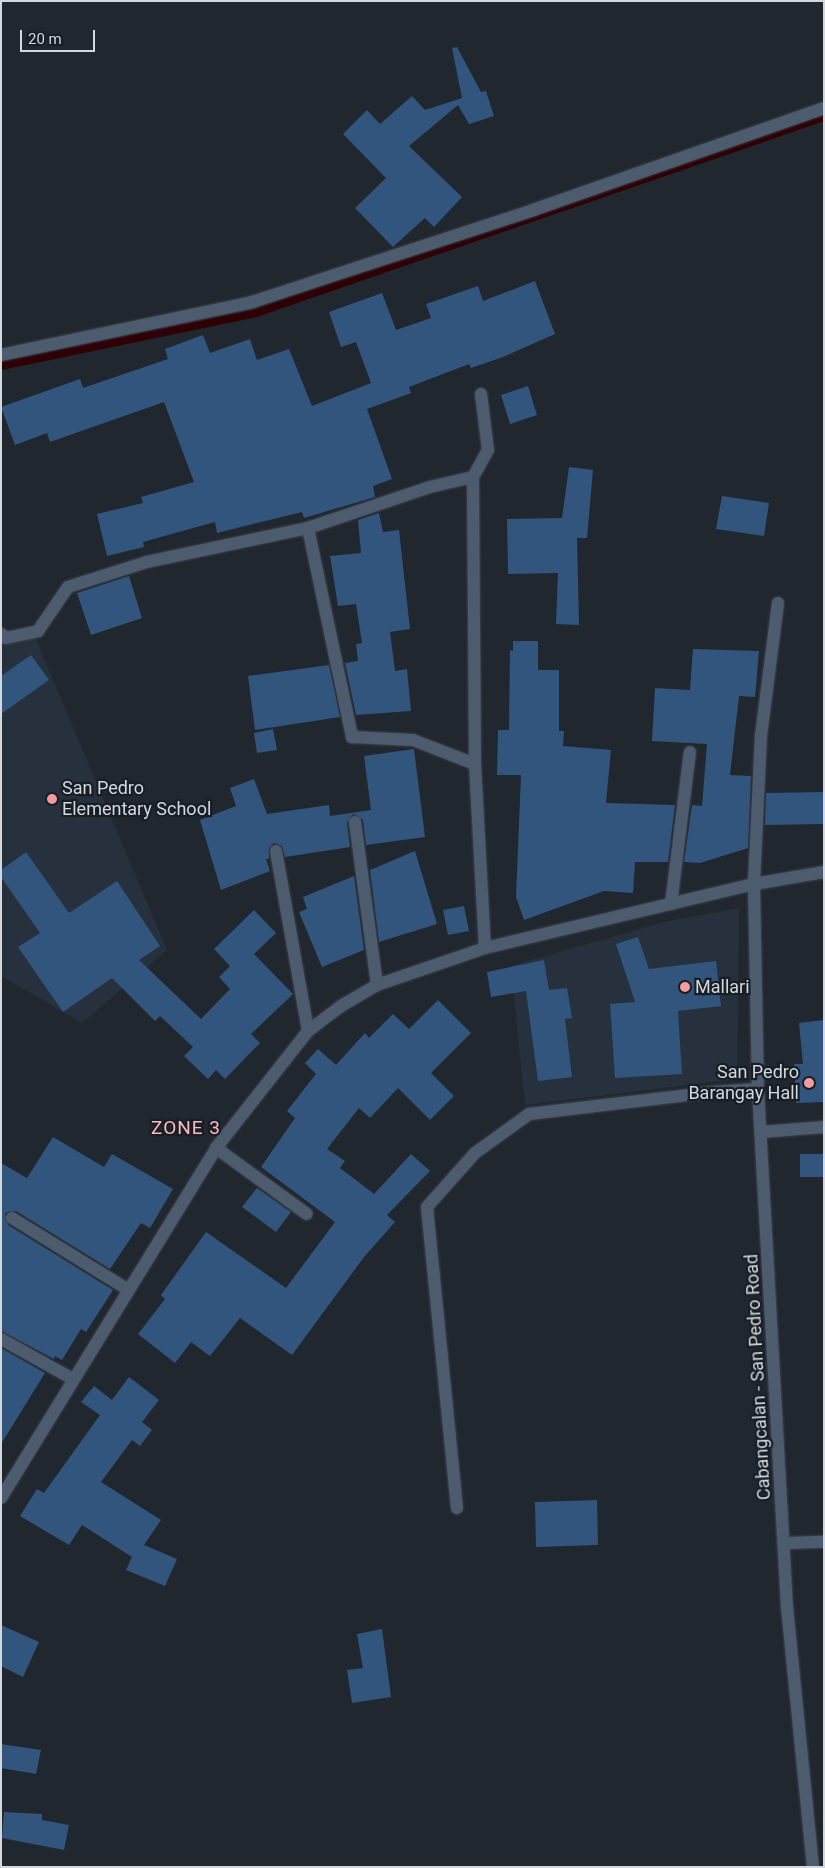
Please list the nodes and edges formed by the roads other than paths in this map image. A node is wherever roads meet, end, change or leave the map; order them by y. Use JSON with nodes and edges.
{"nodes":[{"id":1,"x":824,"y":108,"type":"edge"},
{"id":2,"x":1,"y":355,"type":"edge"},
{"id":3,"x":481,"y":394,"type":"dead end"},
{"id":4,"x":473,"y":477,"type":"junction"},
{"id":5,"x":308,"y":528,"type":"junction"},
{"id":6,"x":778,"y":603,"type":"dead end"},
{"id":7,"x":3,"y":639,"type":"edge"},
{"id":8,"x":690,"y":752,"type":"dead end"},
{"id":9,"x":475,"y":764,"type":"junction"},
{"id":10,"x":355,"y":822,"type":"dead end"},
{"id":11,"x":276,"y":851,"type":"dead end"},
{"id":12,"x":824,"y":872,"type":"edge"},
{"id":13,"x":754,"y":884,"type":"junction"},
{"id":14,"x":671,"y":904,"type":"junction"},
{"id":15,"x":485,"y":948,"type":"junction"},
{"id":16,"x":378,"y":986,"type":"junction"},
{"id":17,"x":308,"y":1031,"type":"junction"},
{"id":18,"x":758,"y":1089,"type":"junction"},
{"id":19,"x":824,"y":1127,"type":"edge"},
{"id":20,"x":761,"y":1132,"type":"junction"},
{"id":21,"x":216,"y":1148,"type":"junction"},
{"id":22,"x":307,"y":1214,"type":"dead end"},
{"id":23,"x":12,"y":1218,"type":"dead end"},
{"id":24,"x":127,"y":1289,"type":"junction"},
{"id":25,"x":1,"y":1339,"type":"edge"},
{"id":26,"x":73,"y":1379,"type":"junction"},
{"id":27,"x":1,"y":1498,"type":"edge"},
{"id":28,"x":457,"y":1508,"type":"dead end"},
{"id":29,"x":824,"y":1542,"type":"edge"},
{"id":30,"x":786,"y":1543,"type":"junction"},
{"id":31,"x":813,"y":1867,"type":"edge"}],
"edges":[{"from":1,"to":2,"type":"street"},
{"from":3,"to":4,"type":"street"},
{"from":4,"to":5,"type":"street"},
{"from":4,"to":9,"type":"street"},
{"from":5,"to":7,"type":"street"},
{"from":5,"to":9,"type":"street"},
{"from":6,"to":13,"type":"street","name":"Cabangcalan - San Pedro Road"},
{"from":8,"to":14,"type":"street"},
{"from":9,"to":15,"type":"street"},
{"from":10,"to":16,"type":"street"},
{"from":11,"to":17,"type":"street"},
{"from":12,"to":13,"type":"street"},
{"from":13,"to":14,"type":"street"},
{"from":13,"to":18,"type":"street","name":"Cabangcalan - San Pedro Road"},
{"from":14,"to":15,"type":"street"},
{"from":15,"to":16,"type":"street"},
{"from":16,"to":17,"type":"street"},
{"from":17,"to":21,"type":"street"},
{"from":18,"to":20,"type":"street","name":"Cabangcalan - San Pedro Road"},
{"from":18,"to":28,"type":"street"},
{"from":19,"to":20,"type":"street"},
{"from":20,"to":30,"type":"street","name":"Cabangcalan - San Pedro Road"},
{"from":21,"to":22,"type":"street"},
{"from":21,"to":24,"type":"street"},
{"from":23,"to":24,"type":"street"},
{"from":24,"to":26,"type":"street"},
{"from":25,"to":26,"type":"street"},
{"from":26,"to":27,"type":"street"},
{"from":29,"to":30,"type":"street"},
{"from":30,"to":31,"type":"street","name":"Cabangcalan - San Pedro Road"}]}
